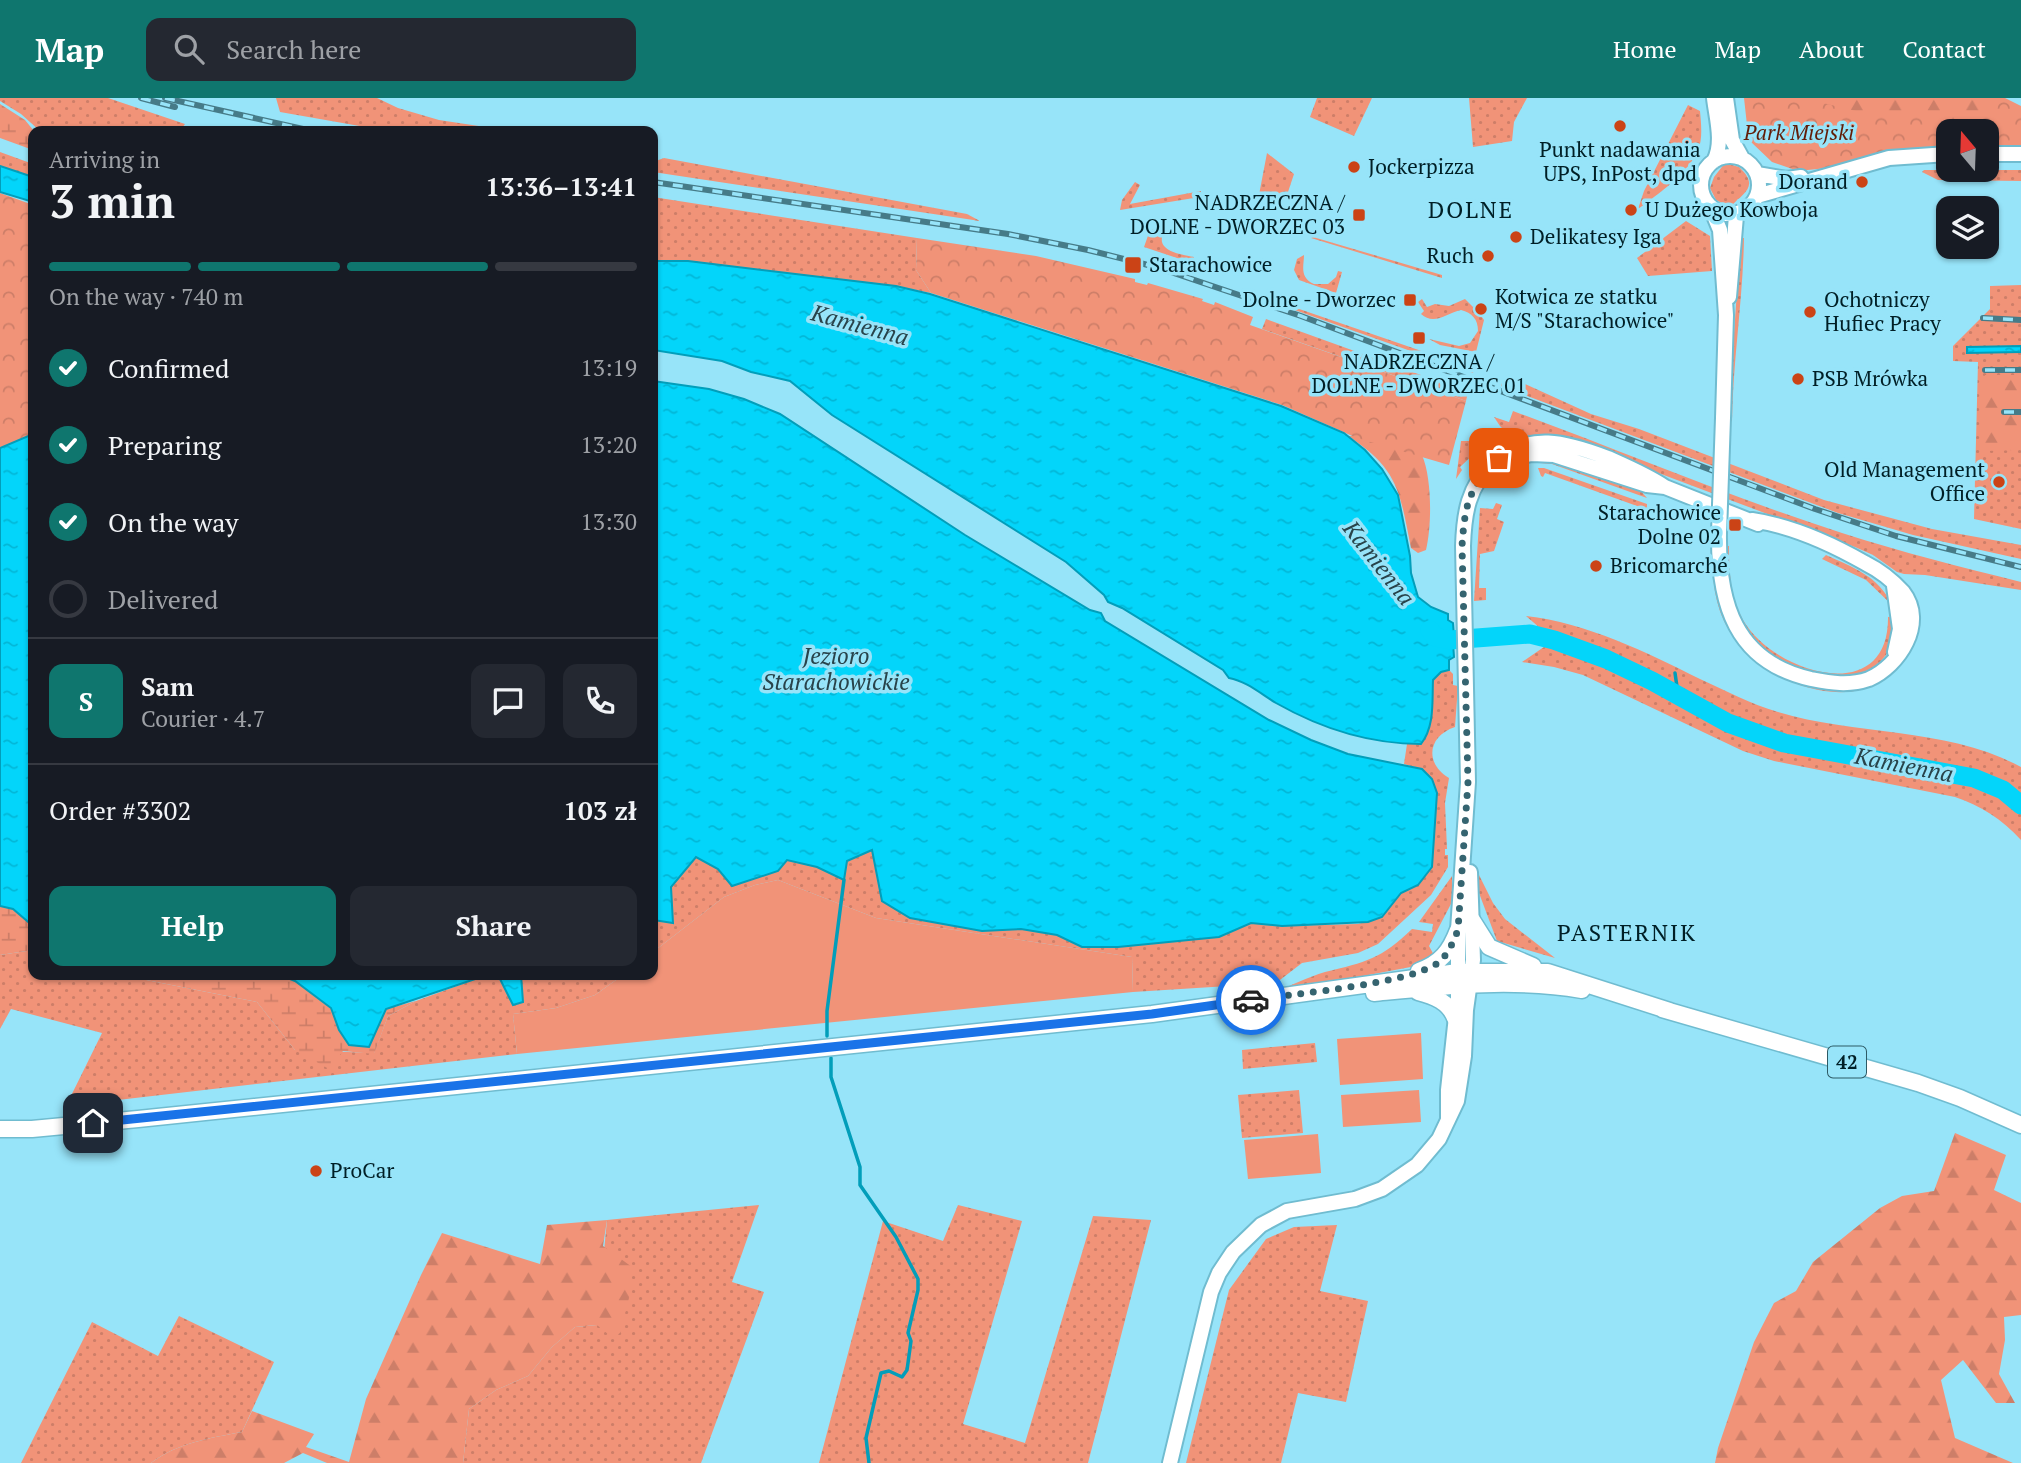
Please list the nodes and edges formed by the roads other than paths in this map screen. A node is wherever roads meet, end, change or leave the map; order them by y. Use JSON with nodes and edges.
{"nodes":[{"id":1,"x":1714,"y":98,"type":"edge"},
{"id":2,"x":1726,"y":98,"type":"edge"},
{"id":3,"x":1999,"y":154,"type":"edge"},
{"id":4,"x":1936,"y":155,"type":"edge"},
{"id":5,"x":2021,"y":155,"type":"edge"},
{"id":6,"x":1742,"y":158,"type":"junction"},
{"id":7,"x":1714,"y":161,"type":"junction"},
{"id":8,"x":1758,"y":174,"type":"junction"},
{"id":9,"x":1824,"y":175,"type":"junction"},
{"id":10,"x":1757,"y":196,"type":"junction"},
{"id":11,"x":1710,"y":206,"type":"junction"},
{"id":12,"x":1740,"y":212,"type":"junction"},
{"id":13,"x":1726,"y":315,"type":"junction"},
{"id":14,"x":1894,"y":585,"type":"junction"},
{"id":15,"x":1886,"y":668,"type":"junction"},
{"id":16,"x":1465,"y":925,"type":"junction"},
{"id":17,"x":1548,"y":972,"type":"junction"},
{"id":18,"x":1464,"y":978,"type":"junction"},
{"id":19,"x":1382,"y":982,"type":"junction"},
{"id":20,"x":1409,"y":990,"type":"junction"},
{"id":21,"x":1670,"y":1010,"type":"junction"},
{"id":22,"x":1169,"y":1011,"type":"junction"},
{"id":23,"x":1455,"y":1018,"type":"junction"},
{"id":24,"x":1448,"y":1120,"type":"junction"},
{"id":25,"x":2021,"y":1125,"type":"edge"},
{"id":26,"x":0,"y":1129,"type":"edge"},
{"id":27,"x":1170,"y":1463,"type":"edge"}],
"edges":[{"from":1,"to":7,"type":"street"},
{"from":2,"to":6,"type":"street"},
{"from":3,"to":5,"type":"street"},
{"from":4,"to":9,"type":"street"},
{"from":6,"to":7,"type":"street"},
{"from":6,"to":8,"type":"street"},
{"from":7,"to":11,"type":"street"},
{"from":8,"to":9,"type":"street"},
{"from":8,"to":10,"type":"street"},
{"from":9,"to":10,"type":"street"},
{"from":10,"to":12,"type":"street"},
{"from":11,"to":12,"type":"street"},
{"from":11,"to":13,"type":"street"},
{"from":12,"to":13,"type":"street"},
{"from":13,"to":15,"type":"street","bridge":true},
{"from":14,"to":15,"type":"street"},
{"from":14,"to":15,"type":"street"},
{"from":14,"to":16,"type":"street"},
{"from":16,"to":17,"type":"main road"},
{"from":16,"to":18,"type":"street"},
{"from":16,"to":19,"type":"main road"},
{"from":17,"to":18,"type":"main road","number":"42"},
{"from":17,"to":21,"type":"main road","number":"42"},
{"from":18,"to":19,"type":"main road","number":"42"},
{"from":18,"to":20,"type":"main road","number":"42"},
{"from":18,"to":21,"type":"main road","number":"42"},
{"from":18,"to":23,"type":"street"},
{"from":18,"to":24,"type":"street"},
{"from":19,"to":22,"type":"main road","number":"42"},
{"from":20,"to":22,"type":"main road","number":"42"},
{"from":20,"to":23,"type":"main road"},
{"from":21,"to":25,"type":"main road","number":"42"},
{"from":22,"to":26,"type":"main road","number":"42"},
{"from":23,"to":24,"type":"street"},
{"from":24,"to":27,"type":"street"}]}
